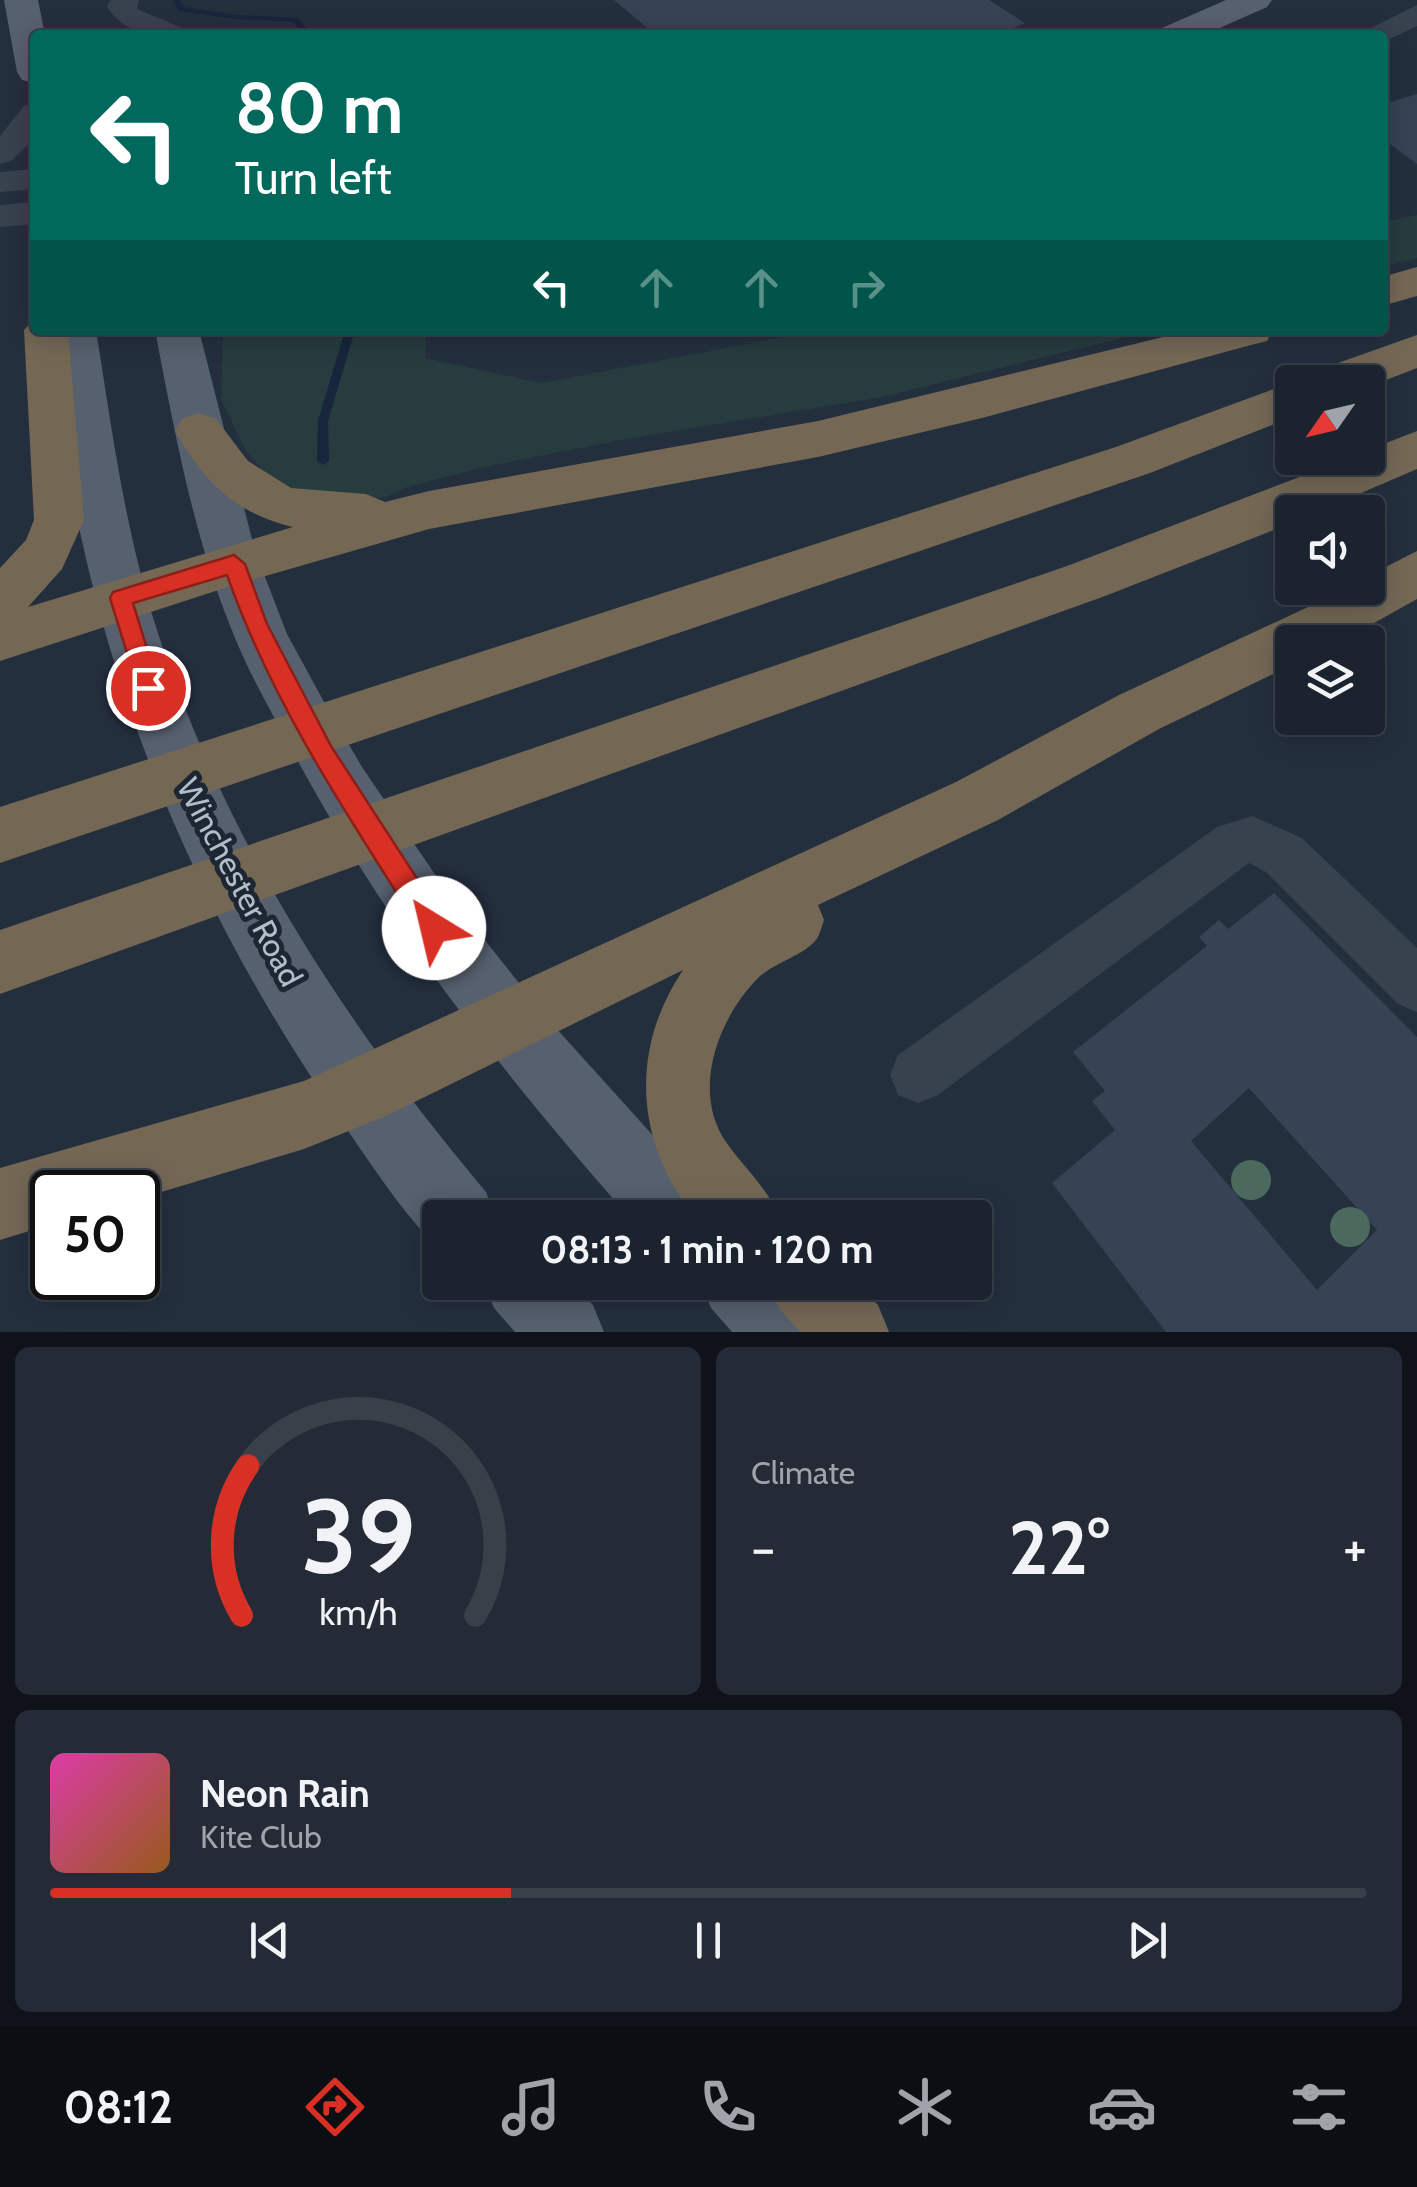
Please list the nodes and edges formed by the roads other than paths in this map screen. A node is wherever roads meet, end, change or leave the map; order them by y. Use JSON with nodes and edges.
{"nodes":[{"id":1,"x":21,"y":0,"type":"edge"},
{"id":2,"x":124,"y":0,"type":"edge"},
{"id":3,"x":1255,"y":0,"type":"edge"},
{"id":4,"x":1408,"y":0,"type":"edge"},
{"id":5,"x":1417,"y":5,"type":"edge"},
{"id":6,"x":1417,"y":14,"type":"edge"},
{"id":7,"x":163,"y":30,"type":"edge"},
{"id":8,"x":1186,"y":30,"type":"edge"},
{"id":9,"x":1388,"y":30,"type":"edge"},
{"id":10,"x":30,"y":46,"type":"edge"},
{"id":11,"x":30,"y":121,"type":"edge"},
{"id":12,"x":0,"y":154,"type":"edge"},
{"id":13,"x":30,"y":179,"type":"edge"},
{"id":14,"x":0,"y":182,"type":"edge"},
{"id":15,"x":30,"y":213,"type":"edge"},
{"id":16,"x":0,"y":216,"type":"edge"},
{"id":17,"x":1417,"y":280,"type":"edge"},
{"id":18,"x":1388,"y":290,"type":"edge"},
{"id":19,"x":46,"y":335,"type":"edge"},
{"id":20,"x":75,"y":335,"type":"edge"},
{"id":21,"x":178,"y":335,"type":"edge"},
{"id":22,"x":200,"y":335,"type":"edge"},
{"id":23,"x":1232,"y":335,"type":"edge"},
{"id":24,"x":1417,"y":351,"type":"edge"},
{"id":25,"x":1380,"y":365,"type":"edge"},
{"id":26,"x":1275,"y":405,"type":"edge"},
{"id":27,"x":197,"y":423,"type":"junction"},
{"id":28,"x":1417,"y":449,"type":"edge"},
{"id":29,"x":430,"y":510,"type":"junction"},
{"id":30,"x":234,"y":564,"type":"junction"},
{"id":31,"x":1417,"y":572,"type":"edge"},
{"id":32,"x":121,"y":598,"type":"junction"},
{"id":33,"x":0,"y":599,"type":"edge"},
{"id":34,"x":0,"y":638,"type":"edge"},
{"id":35,"x":977,"y":801,"type":"junction"},
{"id":36,"x":17,"y":829,"type":"edge"},
{"id":37,"x":0,"y":962,"type":"edge"},
{"id":38,"x":1417,"y":985,"type":"edge"},
{"id":39,"x":504,"y":1020,"type":"junction"},
{"id":40,"x":918,"y":1075,"type":"dead end"},
{"id":41,"x":362,"y":1092,"type":"junction"},
{"id":42,"x":446,"y":1200,"type":"edge"},
{"id":43,"x":662,"y":1200,"type":"edge"},
{"id":44,"x":729,"y":1200,"type":"edge"},
{"id":45,"x":0,"y":1204,"type":"edge"},
{"id":46,"x":537,"y":1300,"type":"edge"},
{"id":47,"x":753,"y":1300,"type":"edge"},
{"id":48,"x":822,"y":1300,"type":"edge"},
{"id":49,"x":566,"y":1332,"type":"edge"},
{"id":50,"x":782,"y":1332,"type":"edge"},
{"id":51,"x":851,"y":1332,"type":"edge"}],
"edges":[{"from":1,"to":10,"type":"main road"},
{"from":2,"to":7,"type":"street"},
{"from":3,"to":8,"type":"main road"},
{"from":4,"to":5,"type":"street"},
{"from":6,"to":9,"type":"street"},
{"from":11,"to":12,"type":"street"},
{"from":13,"to":14,"type":"street"},
{"from":15,"to":16,"type":"street"},
{"from":17,"to":18,"type":"highway"},
{"from":19,"to":33,"type":"highway"},
{"from":20,"to":32,"type":"main road","name":"Winchester Road"},
{"from":21,"to":27,"type":"main road"},
{"from":22,"to":27,"type":"main road"},
{"from":23,"to":29,"type":"highway"},
{"from":24,"to":25,"type":"highway"},
{"from":26,"to":36,"type":"highway"},
{"from":27,"to":29,"type":"highway"},
{"from":27,"to":30,"type":"main road"},
{"from":28,"to":37,"type":"highway"},
{"from":29,"to":30,"type":"highway"},
{"from":30,"to":32,"type":"highway"},
{"from":30,"to":39,"type":"main road"},
{"from":31,"to":35,"type":"highway"},
{"from":32,"to":34,"type":"highway"},
{"from":32,"to":41,"type":"main road","name":"Winchester Road"},
{"from":35,"to":39,"type":"highway"},
{"from":35,"to":44,"type":"highway"},
{"from":38,"to":40,"type":"street"},
{"from":39,"to":41,"type":"highway"},
{"from":39,"to":43,"type":"main road"},
{"from":41,"to":42,"type":"main road","name":"Winchester Road"},
{"from":41,"to":45,"type":"highway"},
{"from":46,"to":49,"type":"main road"},
{"from":47,"to":50,"type":"main road"},
{"from":48,"to":51,"type":"highway"}]}
